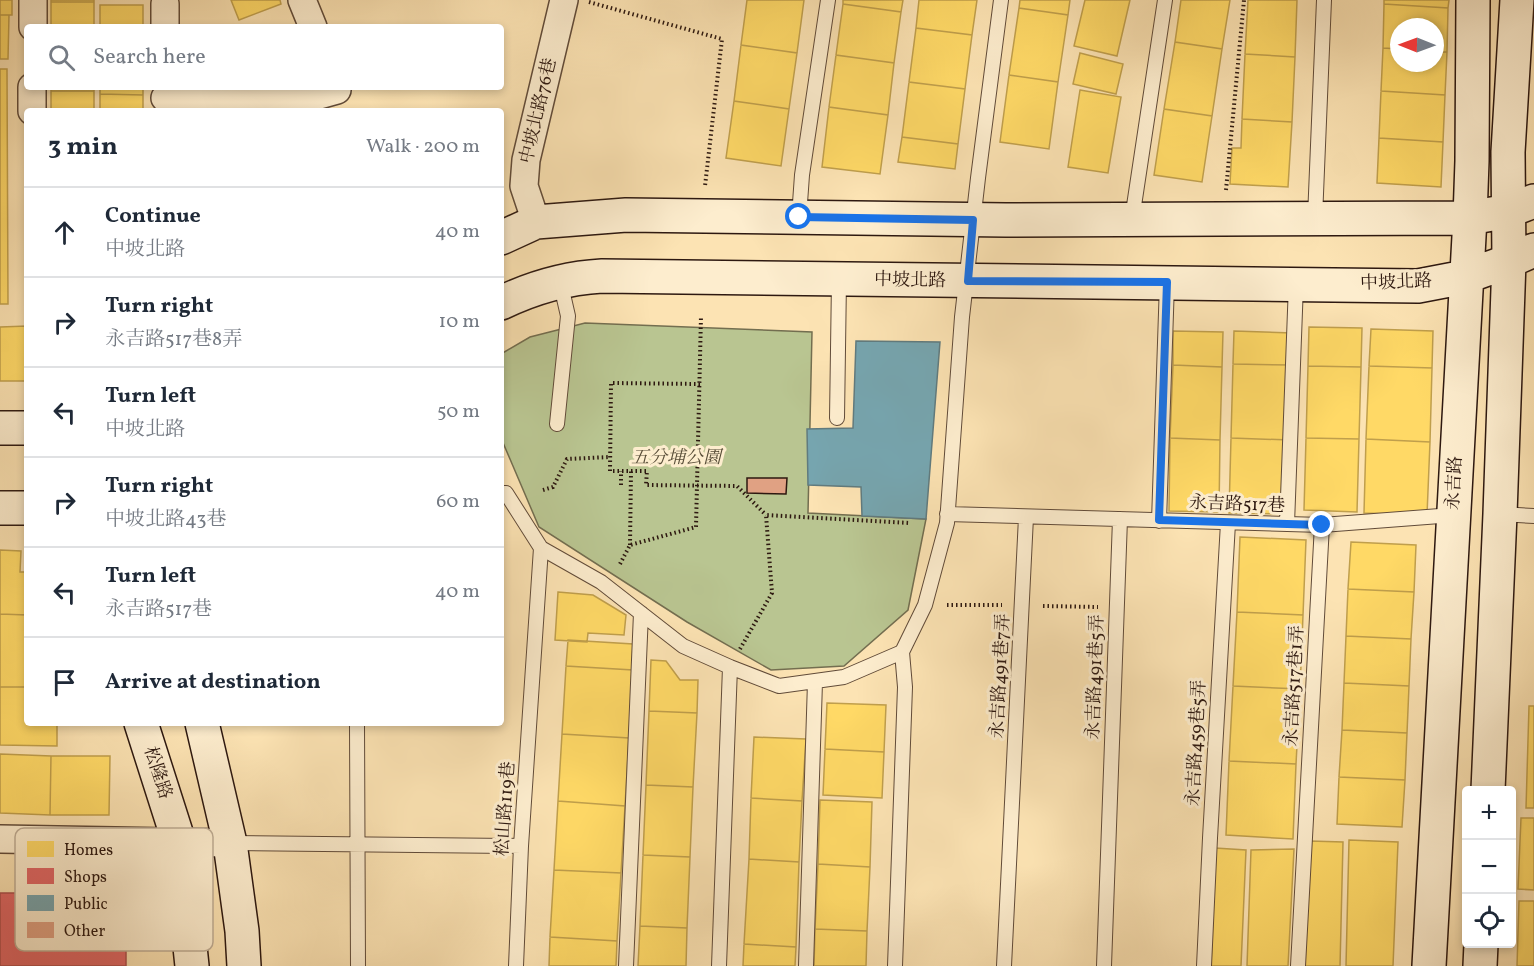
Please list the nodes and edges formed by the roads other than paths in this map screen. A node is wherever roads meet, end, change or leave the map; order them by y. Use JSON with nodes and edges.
{"nodes":[{"id":1,"x":33,"y":0,"type":"edge"},
{"id":2,"x":302,"y":0,"type":"edge"},
{"id":3,"x":564,"y":0,"type":"edge"},
{"id":4,"x":828,"y":0,"type":"edge"},
{"id":5,"x":1001,"y":0,"type":"edge"},
{"id":6,"x":1165,"y":0,"type":"edge"},
{"id":7,"x":1324,"y":0,"type":"edge"},
{"id":8,"x":1473,"y":0,"type":"edge"},
{"id":9,"x":1517,"y":0,"type":"edge"},
{"id":10,"x":33,"y":24,"type":"edge"},
{"id":11,"x":312,"y":24,"type":"edge"},
{"id":12,"x":32,"y":90,"type":"edge"},
{"id":13,"x":340,"y":96,"type":"edge"},
{"id":14,"x":165,"y":99,"type":"edge"},
{"id":15,"x":32,"y":108,"type":"edge"},
{"id":16,"x":1521,"y":206,"type":"edge"},
{"id":17,"x":799,"y":217,"type":"junction"},
{"id":18,"x":1315,"y":218,"type":"junction"},
{"id":19,"x":1470,"y":218,"type":"junction"},
{"id":20,"x":1132,"y":219,"type":"junction"},
{"id":21,"x":973,"y":220,"type":"junction"},
{"id":22,"x":536,"y":222,"type":"junction"},
{"id":23,"x":504,"y":237,"type":"edge"},
{"id":24,"x":1522,"y":256,"type":"edge"},
{"id":25,"x":1465,"y":277,"type":"junction"},
{"id":26,"x":560,"y":280,"type":"junction"},
{"id":27,"x":839,"y":280,"type":"junction"},
{"id":28,"x":968,"y":281,"type":"junction"},
{"id":29,"x":1167,"y":282,"type":"junction"},
{"id":30,"x":1296,"y":284,"type":"junction"},
{"id":31,"x":504,"y":302,"type":"edge"},
{"id":32,"x":837,"y":418,"type":"dead end"},
{"id":33,"x":557,"y":424,"type":"dead end"},
{"id":34,"x":0,"y":428,"type":"edge"},
{"id":35,"x":24,"y":428,"type":"edge"},
{"id":36,"x":504,"y":491,"type":"edge"},
{"id":37,"x":0,"y":508,"type":"edge"},
{"id":38,"x":24,"y":508,"type":"edge"},
{"id":39,"x":947,"y":514,"type":"junction"},
{"id":40,"x":1500,"y":514,"type":"junction"},
{"id":41,"x":1453,"y":515,"type":"junction"},
{"id":42,"x":1534,"y":516,"type":"edge"},
{"id":43,"x":1026,"y":517,"type":"junction"},
{"id":44,"x":1120,"y":519,"type":"junction"},
{"id":45,"x":1159,"y":520,"type":"junction"},
{"id":46,"x":1228,"y":523,"type":"junction"},
{"id":47,"x":1287,"y":524,"type":"junction"},
{"id":48,"x":1322,"y":525,"type":"junction"},
{"id":49,"x":541,"y":548,"type":"junction"},
{"id":50,"x":641,"y":613,"type":"junction"},
{"id":51,"x":902,"y":652,"type":"junction"},
{"id":52,"x":730,"y":667,"type":"junction"},
{"id":53,"x":815,"y":682,"type":"junction"},
{"id":54,"x":142,"y":726,"type":"edge"},
{"id":55,"x":208,"y":726,"type":"edge"},
{"id":56,"x":357,"y":726,"type":"edge"},
{"id":57,"x":1488,"y":786,"type":"edge"},
{"id":58,"x":175,"y":828,"type":"edge"},
{"id":59,"x":0,"y":839,"type":"edge"},
{"id":60,"x":15,"y":839,"type":"edge"},
{"id":61,"x":213,"y":843,"type":"edge"},
{"id":62,"x":230,"y":843,"type":"junction"},
{"id":63,"x":357,"y":846,"type":"junction"},
{"id":64,"x":521,"y":846,"type":"junction"},
{"id":65,"x":1481,"y":948,"type":"edge"},
{"id":66,"x":190,"y":951,"type":"edge"},
{"id":67,"x":192,"y":966,"type":"edge"},
{"id":68,"x":244,"y":966,"type":"edge"},
{"id":69,"x":358,"y":966,"type":"edge"},
{"id":70,"x":516,"y":966,"type":"edge"},
{"id":71,"x":626,"y":966,"type":"edge"},
{"id":72,"x":718,"y":966,"type":"edge"},
{"id":73,"x":806,"y":966,"type":"edge"},
{"id":74,"x":895,"y":966,"type":"edge"},
{"id":75,"x":1004,"y":966,"type":"edge"},
{"id":76,"x":1104,"y":966,"type":"edge"},
{"id":77,"x":1204,"y":966,"type":"edge"},
{"id":78,"x":1298,"y":966,"type":"edge"},
{"id":79,"x":1429,"y":966,"type":"edge"},
{"id":80,"x":1480,"y":966,"type":"edge"}],
"edges":[{"from":1,"to":10,"type":"street"},
{"from":2,"to":11,"type":"street"},
{"from":3,"to":22,"type":"street","name":"中坡北路76巷"},
{"from":4,"to":17,"type":"lane"},
{"from":5,"to":21,"type":"lane"},
{"from":6,"to":20,"type":"lane"},
{"from":7,"to":18,"type":"lane"},
{"from":8,"to":19,"type":"street","name":"永吉路"},
{"from":9,"to":16,"type":"street"},
{"from":12,"to":15,"type":"street"},
{"from":13,"to":14,"type":"street"},
{"from":16,"to":19,"type":"street"},
{"from":16,"to":24,"type":"street"},
{"from":17,"to":21,"type":"street"},
{"from":17,"to":22,"type":"street"},
{"from":18,"to":19,"type":"street"},
{"from":18,"to":20,"type":"street"},
{"from":19,"to":25,"type":"street","name":"永吉路"},
{"from":20,"to":21,"type":"street"},
{"from":21,"to":28,"type":"lane"},
{"from":22,"to":23,"type":"street"},
{"from":24,"to":25,"type":"street","name":"中坡北路"},
{"from":24,"to":40,"type":"street"},
{"from":25,"to":30,"type":"street","name":"中坡北路"},
{"from":25,"to":41,"type":"street","name":"永吉路"},
{"from":26,"to":27,"type":"street","name":"中坡北路"},
{"from":26,"to":31,"type":"street","name":"中坡北路"},
{"from":26,"to":33,"type":"lane"},
{"from":27,"to":28,"type":"street","name":"中坡北路"},
{"from":27,"to":32,"type":"lane"},
{"from":28,"to":29,"type":"street","name":"中坡北路"},
{"from":28,"to":39,"type":"lane"},
{"from":29,"to":30,"type":"street","name":"中坡北路"},
{"from":29,"to":45,"type":"lane"},
{"from":30,"to":47,"type":"lane"},
{"from":34,"to":35,"type":"street"},
{"from":36,"to":49,"type":"lane"},
{"from":37,"to":38,"type":"street"},
{"from":39,"to":43,"type":"lane","name":"永吉路517巷"},
{"from":39,"to":51,"type":"lane"},
{"from":40,"to":42,"type":"lane"},
{"from":40,"to":57,"type":"street"},
{"from":41,"to":48,"type":"lane","name":"永吉路517巷"},
{"from":41,"to":79,"type":"street","name":"永吉路"},
{"from":43,"to":44,"type":"lane","name":"永吉路517巷"},
{"from":43,"to":75,"type":"lane","name":"永吉路491巷7弄"},
{"from":44,"to":45,"type":"lane","name":"永吉路517巷"},
{"from":44,"to":76,"type":"lane","name":"永吉路491巷5弄"},
{"from":45,"to":46,"type":"lane","name":"永吉路517巷"},
{"from":46,"to":47,"type":"lane","name":"永吉路517巷"},
{"from":46,"to":77,"type":"lane","name":"永吉路459巷5弄"},
{"from":47,"to":48,"type":"lane","name":"永吉路517巷"},
{"from":48,"to":78,"type":"lane","name":"永吉路517巷1弄"},
{"from":49,"to":50,"type":"lane"},
{"from":49,"to":64,"type":"lane","name":"松山路119巷"},
{"from":50,"to":52,"type":"lane"},
{"from":50,"to":71,"type":"lane"},
{"from":51,"to":53,"type":"lane"},
{"from":51,"to":74,"type":"lane"},
{"from":52,"to":53,"type":"lane"},
{"from":52,"to":72,"type":"lane"},
{"from":53,"to":73,"type":"lane"},
{"from":54,"to":58,"type":"street","name":"松隆路"},
{"from":55,"to":62,"type":"street"},
{"from":56,"to":63,"type":"lane"},
{"from":59,"to":60,"type":"street"},
{"from":61,"to":62,"type":"street"},
{"from":62,"to":63,"type":"lane"},
{"from":62,"to":68,"type":"street"},
{"from":63,"to":64,"type":"lane"},
{"from":63,"to":69,"type":"lane"},
{"from":64,"to":70,"type":"lane","name":"松山路119巷"},
{"from":65,"to":80,"type":"street"},
{"from":66,"to":67,"type":"street","name":"松隆路"}]}
